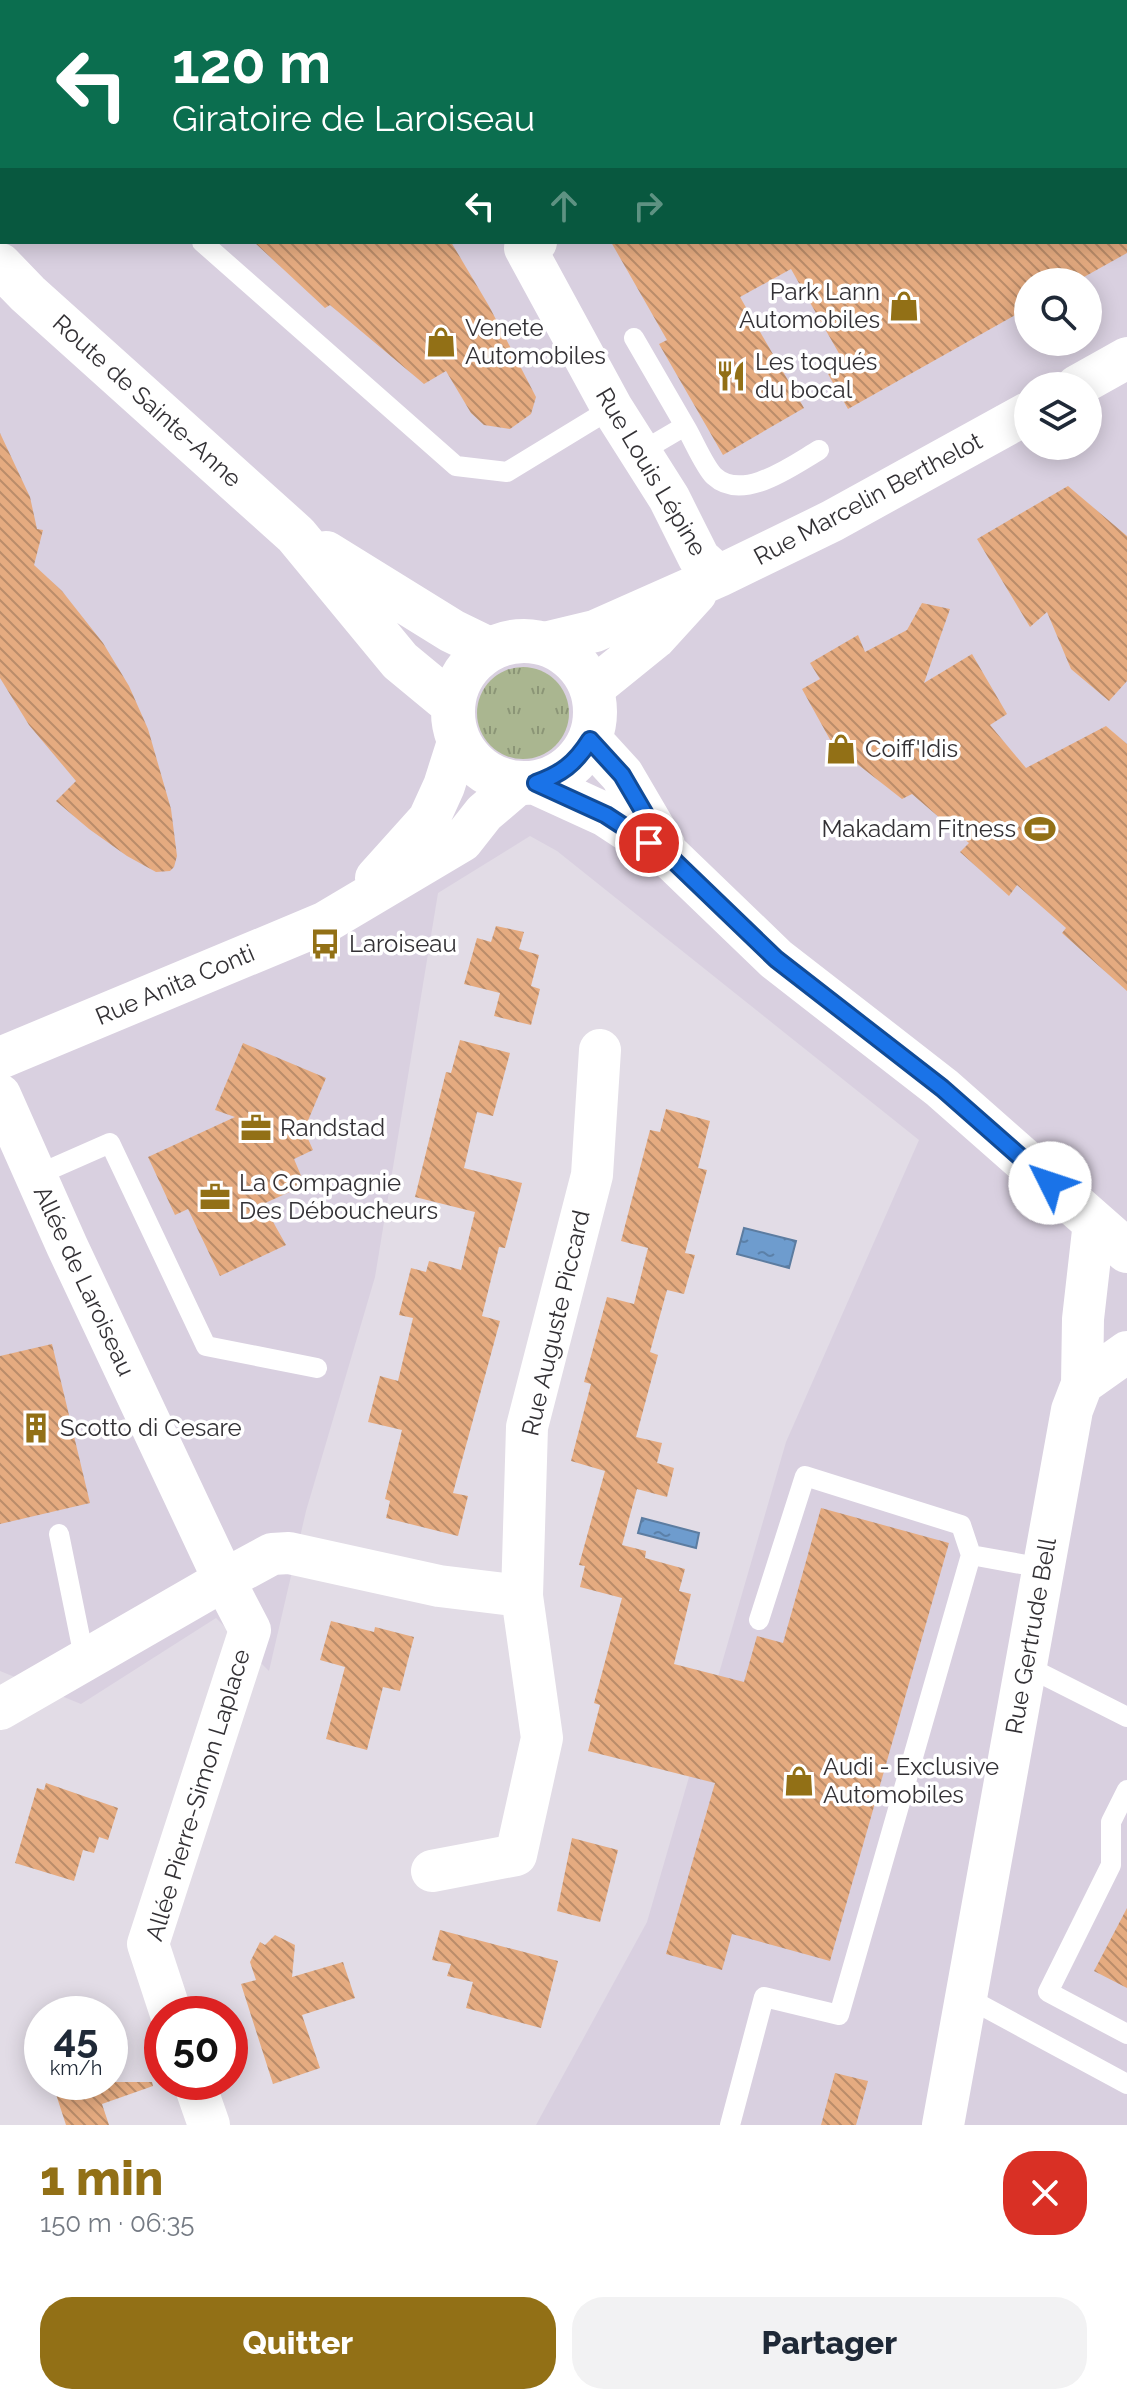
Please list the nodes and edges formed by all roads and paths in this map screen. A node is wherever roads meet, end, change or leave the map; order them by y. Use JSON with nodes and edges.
{"nodes":[{"id":1,"x":204,"y":244,"type":"edge"},
{"id":2,"x":532,"y":244,"type":"edge"},
{"id":3,"x":0,"y":265,"type":"edge"},
{"id":4,"x":634,"y":338,"type":"dead end"},
{"id":5,"x":1124,"y":367,"type":"edge"},
{"id":6,"x":1102,"y":376,"type":"edge"},
{"id":7,"x":612,"y":408,"type":"junction"},
{"id":8,"x":1014,"y":421,"type":"edge"},
{"id":9,"x":685,"y":426,"type":"junction"},
{"id":10,"x":819,"y":450,"type":"dead end"},
{"id":11,"x":639,"y":453,"type":"junction"},
{"id":12,"x":296,"y":535,"type":"junction"},
{"id":13,"x":713,"y":578,"type":"junction"},
{"id":14,"x":545,"y":643,"type":"junction"},
{"id":15,"x":489,"y":649,"type":"junction"},
{"id":16,"x":592,"y":689,"type":"junction"},
{"id":17,"x":455,"y":723,"type":"junction"},
{"id":18,"x":590,"y":740,"type":"junction"},
{"id":19,"x":527,"y":784,"type":"junction"},
{"id":20,"x":670,"y":857,"type":"junction"},
{"id":21,"x":349,"y":908,"type":"junction"},
{"id":22,"x":600,"y":1050,"type":"dead end"},
{"id":23,"x":0,"y":1058,"type":"edge"},
{"id":24,"x":0,"y":1095,"type":"edge"},
{"id":25,"x":35,"y":1176,"type":"junction"},
{"id":26,"x":1094,"y":1222,"type":"junction"},
{"id":27,"x":1127,"y":1251,"type":"edge"},
{"id":28,"x":1127,"y":1352,"type":"edge"},
{"id":29,"x":317,"y":1368,"type":"dead end"},
{"id":30,"x":1082,"y":1384,"type":"junction"},
{"id":31,"x":59,"y":1534,"type":"dead end"},
{"id":32,"x":971,"y":1555,"type":"junction"},
{"id":33,"x":1043,"y":1568,"type":"junction"},
{"id":34,"x":224,"y":1580,"type":"junction"},
{"id":35,"x":522,"y":1596,"type":"junction"},
{"id":36,"x":759,"y":1620,"type":"dead end"},
{"id":37,"x":85,"y":1662,"type":"junction"},
{"id":38,"x":1026,"y":1666,"type":"junction"},
{"id":39,"x":0,"y":1709,"type":"edge"},
{"id":40,"x":1127,"y":1717,"type":"edge"},
{"id":41,"x":1127,"y":1790,"type":"edge"},
{"id":42,"x":432,"y":1871,"type":"dead end"},
{"id":43,"x":165,"y":1996,"type":"edge"},
{"id":44,"x":966,"y":1997,"type":"junction"},
{"id":45,"x":1127,"y":2034,"type":"edge"},
{"id":46,"x":1127,"y":2084,"type":"edge"},
{"id":47,"x":200,"y":2100,"type":"edge"},
{"id":48,"x":209,"y":2125,"type":"edge"},
{"id":49,"x":730,"y":2125,"type":"edge"},
{"id":50,"x":943,"y":2125,"type":"edge"}],
"edges":[{"from":1,"to":7,"type":"lane"},
{"from":2,"to":7,"type":"street","name":"Rue Louis Lépine"},
{"from":3,"to":12,"type":"main road","name":"Route de Sainte-Anne"},
{"from":4,"to":9,"type":"lane"},
{"from":5,"to":6,"type":"street"},
{"from":7,"to":11,"type":"street","name":"Rue Louis Lépine"},
{"from":8,"to":13,"type":"street","name":"Rue Marcelin Berthelot"},
{"from":9,"to":10,"type":"lane"},
{"from":9,"to":11,"type":"lane"},
{"from":11,"to":13,"type":"street","name":"Rue Louis Lépine"},
{"from":12,"to":15,"type":"main road","name":"Route de Sainte-Anne"},
{"from":12,"to":17,"type":"main road","name":"Route de Sainte-Anne"},
{"from":13,"to":14,"type":"street","name":"Rue Marcelin Berthelot"},
{"from":13,"to":16,"type":"street","name":"Rue Marcelin Berthelot"},
{"from":14,"to":15,"type":"main road"},
{"from":14,"to":16,"type":"main road"},
{"from":15,"to":17,"type":"main road"},
{"from":16,"to":18,"type":"main road"},
{"from":17,"to":19,"type":"main road"},
{"from":17,"to":21,"type":"street","name":"Rue Anita Conti"},
{"from":18,"to":19,"type":"main road"},
{"from":18,"to":20,"type":"main road"},
{"from":19,"to":20,"type":"main road"},
{"from":19,"to":21,"type":"street","name":"Rue Anita Conti"},
{"from":20,"to":26,"type":"main road"},
{"from":21,"to":23,"type":"street","name":"Rue Anita Conti"},
{"from":22,"to":35,"type":"street","name":"Rue Auguste Piccard"},
{"from":24,"to":25,"type":"street","name":"Allée de Laroiseau"},
{"from":25,"to":29,"type":"lane"},
{"from":25,"to":34,"type":"street","name":"Allée de Laroiseau"},
{"from":26,"to":27,"type":"main road"},
{"from":26,"to":30,"type":"street","name":"Rue Gertrude Bell"},
{"from":28,"to":30,"type":"street"},
{"from":30,"to":33,"type":"street","name":"Rue Gertrude Bell"},
{"from":31,"to":37,"type":"lane"},
{"from":32,"to":33,"type":"lane"},
{"from":32,"to":36,"type":"lane"},
{"from":32,"to":49,"type":"lane"},
{"from":33,"to":38,"type":"street","name":"Rue Gertrude Bell"},
{"from":34,"to":35,"type":"street"},
{"from":34,"to":37,"type":"street"},
{"from":34,"to":43,"type":"street","name":"Allée Pierre-Simon Laplace"},
{"from":35,"to":42,"type":"street","name":"Rue Auguste Piccard"},
{"from":37,"to":39,"type":"street"},
{"from":38,"to":40,"type":"lane"},
{"from":38,"to":44,"type":"street","name":"Rue Gertrude Bell"},
{"from":41,"to":45,"type":"lane"},
{"from":44,"to":46,"type":"lane"},
{"from":44,"to":50,"type":"street","name":"Rue Gertrude Bell"},
{"from":47,"to":48,"type":"street"}]}
